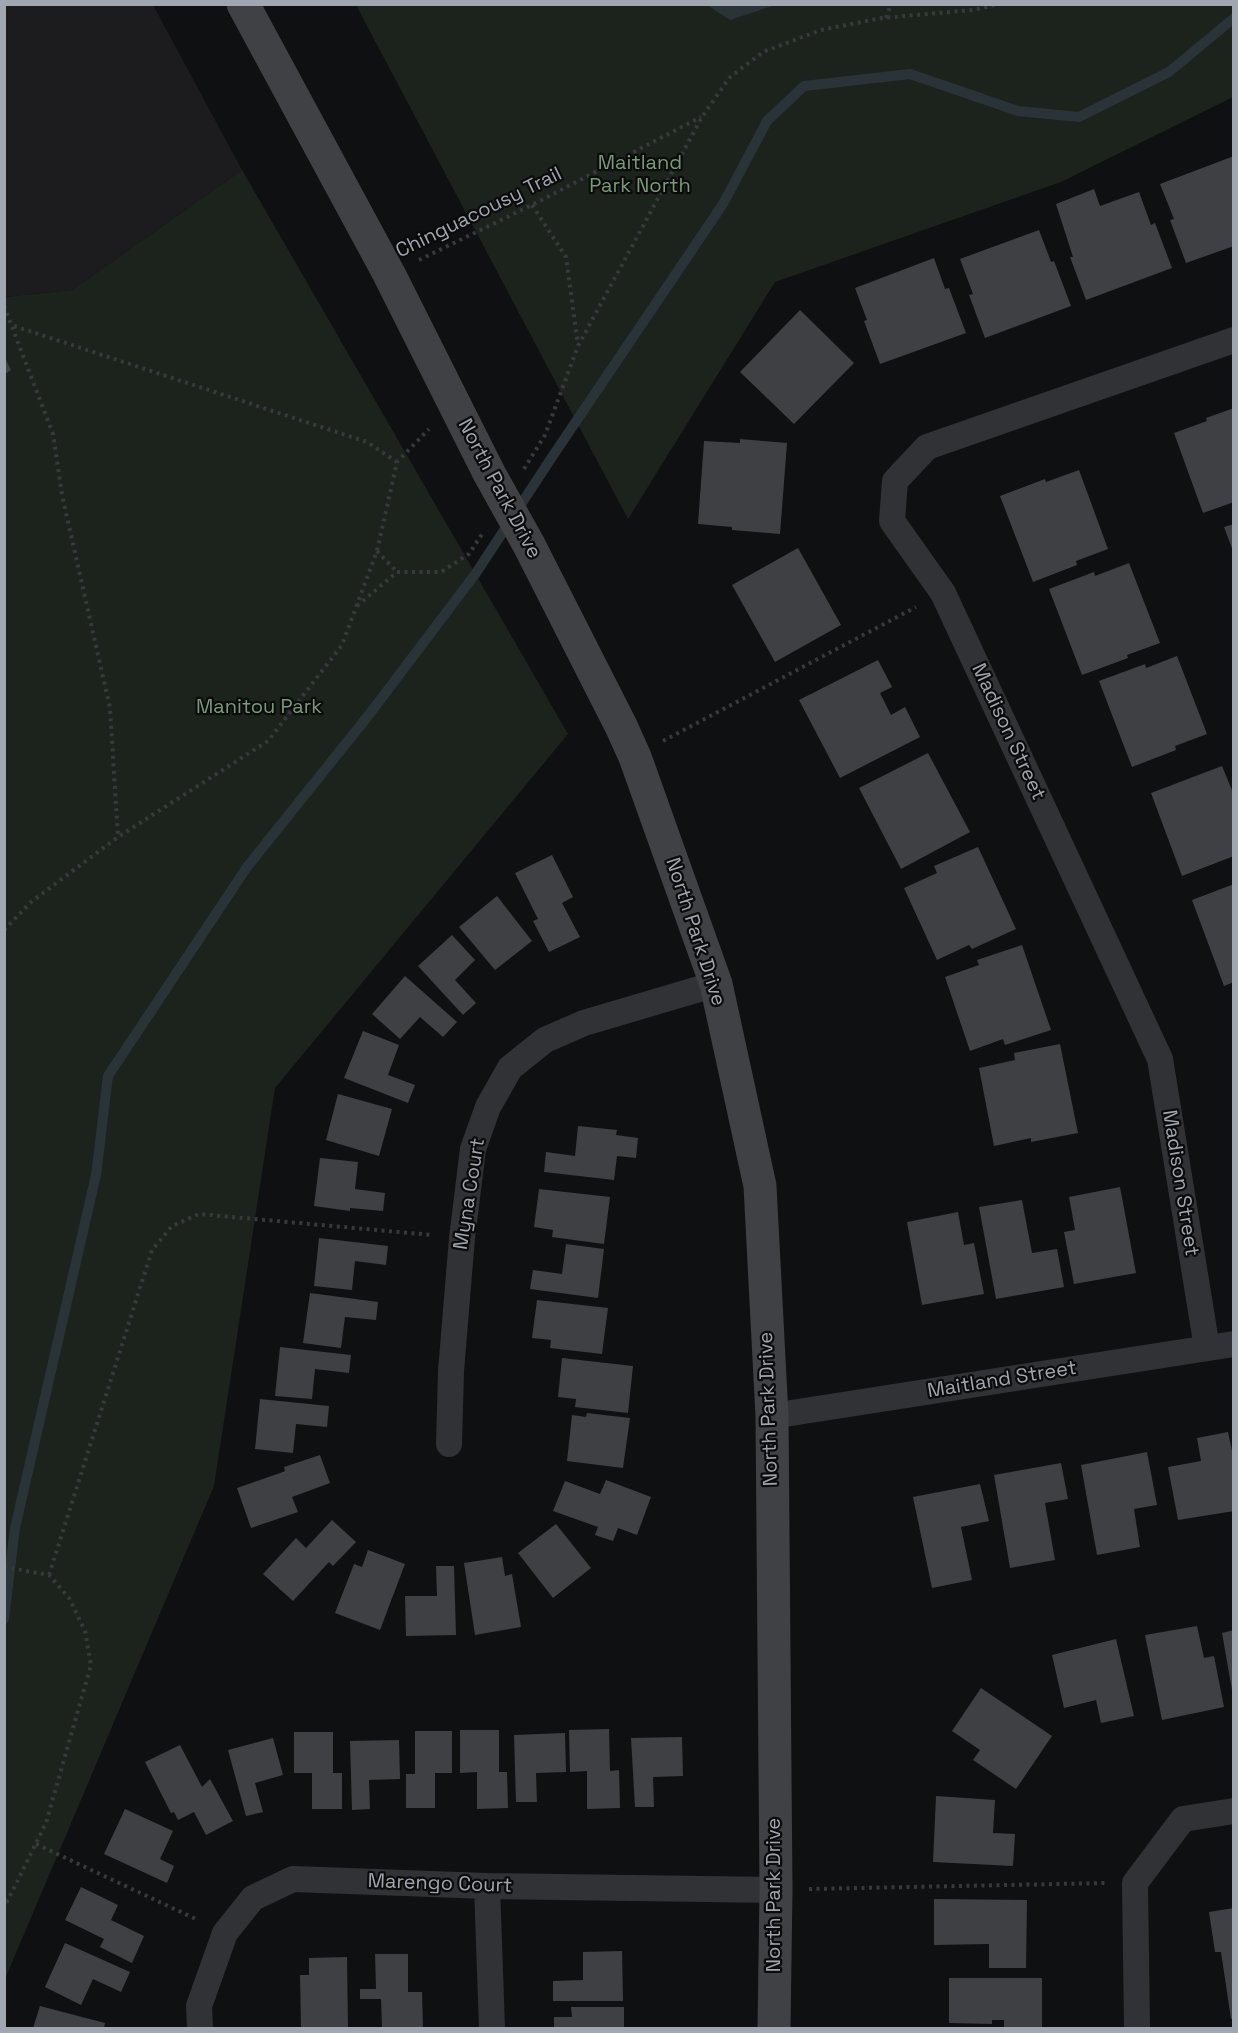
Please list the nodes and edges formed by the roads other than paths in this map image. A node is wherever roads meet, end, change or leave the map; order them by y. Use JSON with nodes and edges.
{"nodes":[{"id":1,"x":243,"y":4,"type":"edge"},
{"id":2,"x":1233,"y":340,"type":"edge"},
{"id":3,"x":716,"y":984,"type":"junction"},
{"id":4,"x":1233,"y":1344,"type":"edge"},
{"id":5,"x":1208,"y":1348,"type":"junction"},
{"id":6,"x":771,"y":1416,"type":"junction"},
{"id":7,"x":450,"y":1444,"type":"dead end"},
{"id":8,"x":1233,"y":1810,"type":"edge"},
{"id":9,"x":487,"y":1886,"type":"junction"},
{"id":10,"x":776,"y":1890,"type":"junction"},
{"id":11,"x":200,"y":2028,"type":"edge"},
{"id":12,"x":492,"y":2028,"type":"edge"},
{"id":13,"x":774,"y":2028,"type":"edge"},
{"id":14,"x":1137,"y":2028,"type":"edge"}],
"edges":[{"from":1,"to":3,"type":"main road","name":"North Park Drive"},
{"from":2,"to":5,"type":"street","name":"Madison Street"},
{"from":3,"to":6,"type":"main road","name":"North Park Drive"},
{"from":3,"to":7,"type":"street","name":"Myna Court"},
{"from":4,"to":5,"type":"street","name":"Maitland Street"},
{"from":5,"to":6,"type":"street","name":"Maitland Street"},
{"from":6,"to":10,"type":"main road","name":"North Park Drive"},
{"from":8,"to":14,"type":"street"},
{"from":9,"to":10,"type":"street","name":"Marengo Court"},
{"from":9,"to":11,"type":"street","name":"Marengo Court"},
{"from":9,"to":12,"type":"street"},
{"from":10,"to":13,"type":"main road","name":"North Park Drive"}]}
